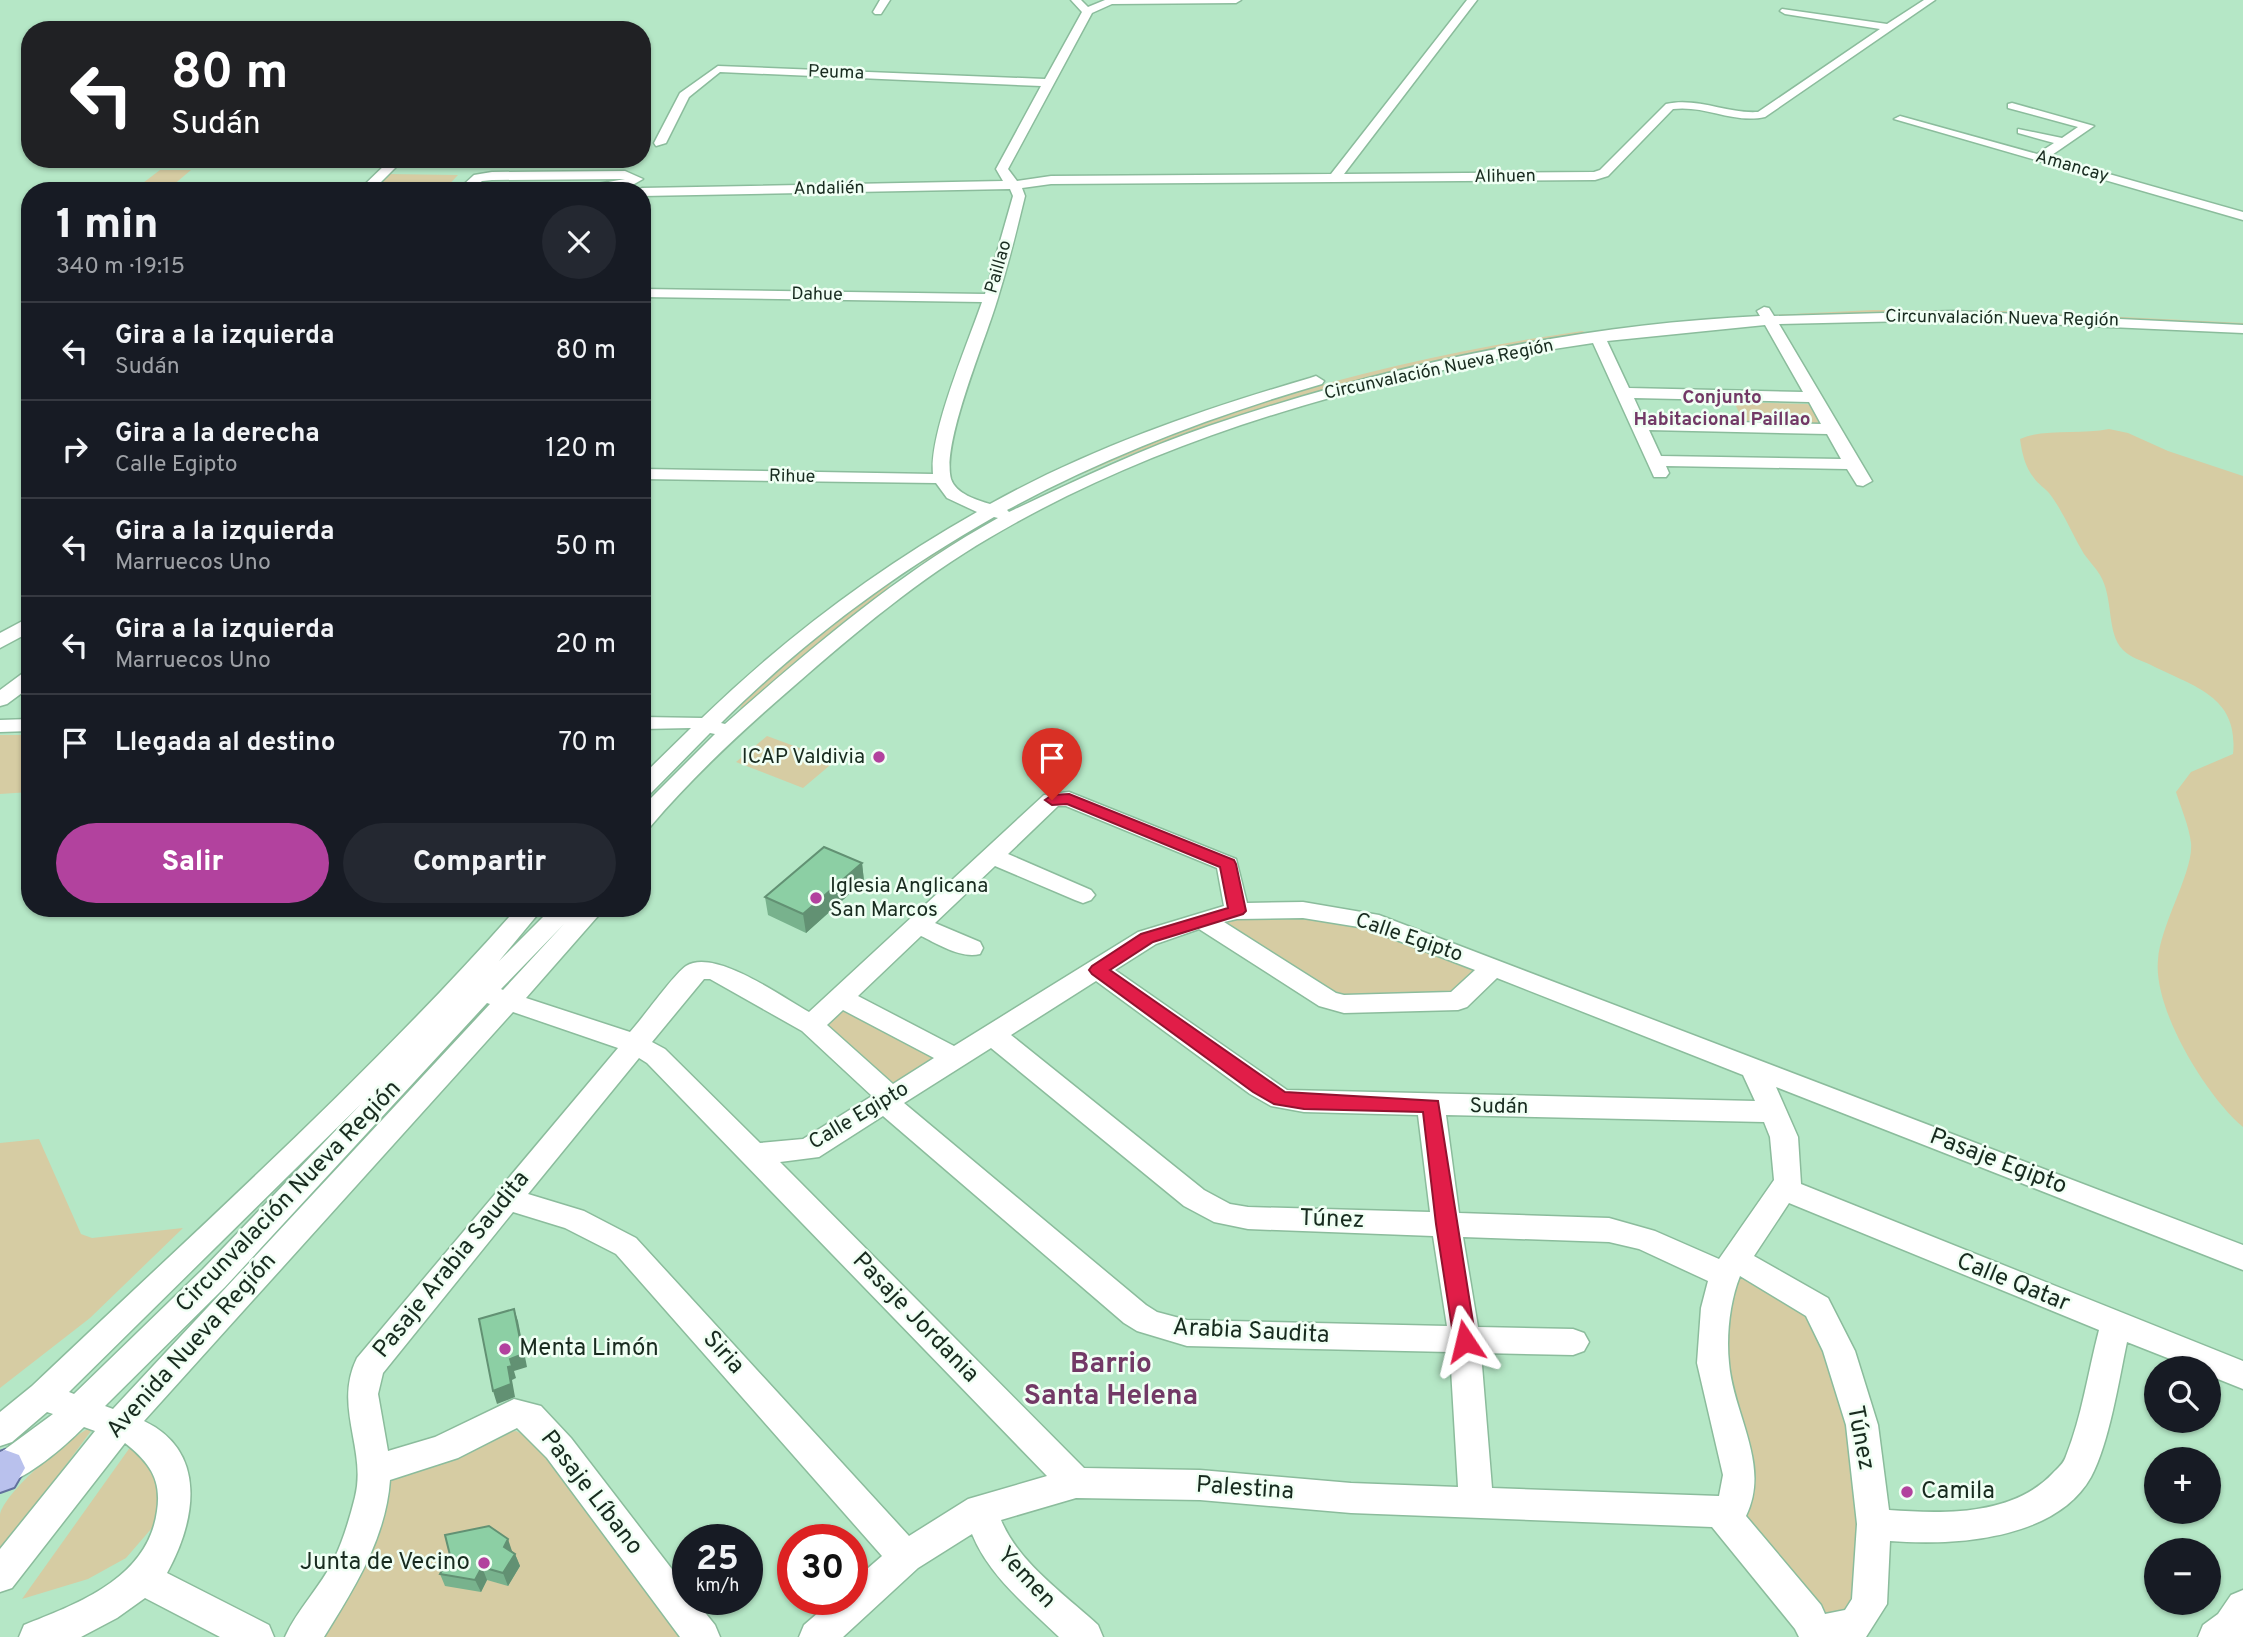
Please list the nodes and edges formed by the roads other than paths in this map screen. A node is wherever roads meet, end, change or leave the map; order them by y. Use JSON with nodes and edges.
{"nodes":[{"id":1,"x":885,"y":0,"type":"edge"},
{"id":2,"x":1235,"y":0,"type":"edge"},
{"id":3,"x":1472,"y":0,"type":"edge"},
{"id":4,"x":1930,"y":0,"type":"edge"},
{"id":5,"x":1082,"y":5,"type":"edge"},
{"id":6,"x":1785,"y":11,"type":"dead end"},
{"id":7,"x":878,"y":12,"type":"dead end"},
{"id":8,"x":1891,"y":28,"type":"junction"},
{"id":9,"x":1050,"y":83,"type":"junction"},
{"id":10,"x":2012,"y":106,"type":"dead end"},
{"id":11,"x":1900,"y":119,"type":"dead end"},
{"id":12,"x":2022,"y":131,"type":"dead end"},
{"id":13,"x":2064,"y":142,"type":"junction"},
{"id":14,"x":660,"y":143,"type":"dead end"},
{"id":15,"x":2039,"y":158,"type":"junction"},
{"id":16,"x":388,"y":168,"type":"edge"},
{"id":17,"x":1335,"y":178,"type":"junction"},
{"id":18,"x":374,"y":182,"type":"edge"},
{"id":19,"x":459,"y":182,"type":"edge"},
{"id":20,"x":475,"y":182,"type":"edge"},
{"id":21,"x":1015,"y":185,"type":"junction"},
{"id":22,"x":651,"y":192,"type":"edge"},
{"id":23,"x":2243,"y":216,"type":"edge"},
{"id":24,"x":651,"y":293,"type":"edge"},
{"id":25,"x":991,"y":298,"type":"junction"},
{"id":26,"x":1767,"y":316,"type":"junction"},
{"id":27,"x":2243,"y":320,"type":"edge"},
{"id":28,"x":2243,"y":329,"type":"edge"},
{"id":29,"x":1596,"y":335,"type":"junction"},
{"id":30,"x":1624,"y":393,"type":"junction"},
{"id":31,"x":1814,"y":397,"type":"junction"},
{"id":32,"x":1639,"y":425,"type":"junction"},
{"id":33,"x":1833,"y":429,"type":"junction"},
{"id":34,"x":1854,"y":464,"type":"junction"},
{"id":35,"x":651,"y":474,"type":"edge"},
{"id":36,"x":941,"y":477,"type":"junction"},
{"id":37,"x":1863,"y":481,"type":"dead end"},
{"id":38,"x":957,"y":496,"type":"junction"},
{"id":39,"x":1021,"y":496,"type":"junction"},
{"id":40,"x":1002,"y":514,"type":"junction"},
{"id":41,"x":946,"y":537,"type":"junction"},
{"id":42,"x":21,"y":629,"type":"edge"},
{"id":43,"x":0,"y":642,"type":"edge"},
{"id":44,"x":651,"y":722,"type":"edge"},
{"id":45,"x":21,"y":725,"type":"edge"},
{"id":46,"x":0,"y":726,"type":"edge"},
{"id":47,"x":651,"y":735,"type":"edge"},
{"id":48,"x":706,"y":736,"type":"junction"},
{"id":49,"x":651,"y":782,"type":"edge"},
{"id":50,"x":651,"y":809,"type":"edge"},
{"id":51,"x":993,"y":856,"type":"junction"},
{"id":52,"x":1083,"y":895,"type":"dead end"},
{"id":53,"x":1237,"y":911,"type":"junction"},
{"id":54,"x":526,"y":917,"type":"edge"},
{"id":55,"x":557,"y":917,"type":"edge"},
{"id":56,"x":581,"y":917,"type":"edge"},
{"id":57,"x":1202,"y":920,"type":"junction"},
{"id":58,"x":916,"y":925,"type":"junction"},
{"id":59,"x":971,"y":948,"type":"dead end"},
{"id":60,"x":1493,"y":967,"type":"junction"},
{"id":61,"x":1098,"y":970,"type":"junction"},
{"id":62,"x":694,"y":973,"type":"joint"},
{"id":63,"x":484,"y":993,"type":"junction"},
{"id":64,"x":841,"y":998,"type":"junction"},
{"id":65,"x":811,"y":1024,"type":"junction"},
{"id":66,"x":992,"y":1034,"type":"junction"},
{"id":67,"x":633,"y":1043,"type":"junction"},
{"id":68,"x":955,"y":1058,"type":"junction"},
{"id":69,"x":1753,"y":1067,"type":"junction"},
{"id":70,"x":888,"y":1100,"type":"junction"},
{"id":71,"x":1432,"y":1106,"type":"junction"},
{"id":72,"x":1773,"y":1112,"type":"junction"},
{"id":73,"x":764,"y":1153,"type":"junction"},
{"id":74,"x":1783,"y":1189,"type":"junction"},
{"id":75,"x":506,"y":1199,"type":"junction"},
{"id":76,"x":1446,"y":1224,"type":"junction"},
{"id":77,"x":2243,"y":1258,"type":"edge"},
{"id":78,"x":1730,"y":1268,"type":"junction"},
{"id":79,"x":2116,"y":1325,"type":"junction"},
{"id":80,"x":1465,"y":1341,"type":"junction"},
{"id":81,"x":1573,"y":1342,"type":"dead end"},
{"id":82,"x":2243,"y":1375,"type":"edge"},
{"id":83,"x":43,"y":1396,"type":"junction"},
{"id":84,"x":80,"y":1411,"type":"junction"},
{"id":85,"x":118,"y":1427,"type":"junction"},
{"id":86,"x":1,"y":1462,"type":"edge"},
{"id":87,"x":374,"y":1468,"type":"junction"},
{"id":88,"x":1076,"y":1483,"type":"junction"},
{"id":89,"x":1476,"y":1503,"type":"junction"},
{"id":90,"x":980,"y":1510,"type":"junction"},
{"id":91,"x":1721,"y":1512,"type":"junction"},
{"id":92,"x":1874,"y":1524,"type":"junction"},
{"id":93,"x":906,"y":1558,"type":"junction"},
{"id":94,"x":0,"y":1576,"type":"edge"},
{"id":95,"x":143,"y":1579,"type":"junction"},
{"id":96,"x":2243,"y":1607,"type":"edge"},
{"id":97,"x":1816,"y":1635,"type":"edge"},
{"id":98,"x":37,"y":1637,"type":"edge"},
{"id":99,"x":256,"y":1637,"type":"edge"},
{"id":100,"x":303,"y":1637,"type":"edge"},
{"id":101,"x":702,"y":1637,"type":"edge"},
{"id":102,"x":817,"y":1637,"type":"edge"},
{"id":103,"x":1085,"y":1637,"type":"edge"},
{"id":104,"x":2216,"y":1637,"type":"edge"}],
"edges":[{"from":1,"to":7,"type":"street"},
{"from":2,"to":5,"type":"street"},
{"from":3,"to":17,"type":"street"},
{"from":4,"to":8,"type":"street","name":"Alihuen"},
{"from":5,"to":9,"type":"street","name":"Paillao"},
{"from":6,"to":8,"type":"street"},
{"from":8,"to":17,"type":"street","name":"Alihuen"},
{"from":9,"to":14,"type":"street","name":"Peuma"},
{"from":9,"to":21,"type":"street","name":"Paillao"},
{"from":10,"to":13,"type":"street"},
{"from":11,"to":15,"type":"street","name":"Amancay"},
{"from":12,"to":13,"type":"street"},
{"from":13,"to":15,"type":"street"},
{"from":15,"to":23,"type":"street","name":"Amancay"},
{"from":16,"to":18,"type":"street"},
{"from":17,"to":21,"type":"street","name":"Alihuen"},
{"from":19,"to":20,"type":"street"},
{"from":21,"to":22,"type":"street","name":"Andalién"},
{"from":21,"to":25,"type":"street","name":"Paillao"},
{"from":24,"to":25,"type":"street","name":"Dahue"},
{"from":25,"to":36,"type":"street","name":"Paillao"},
{"from":26,"to":27,"type":"street","name":"Circunvalación Nueva Región"},
{"from":26,"to":28,"type":"street","name":"Circunvalación Nueva Región"},
{"from":26,"to":29,"type":"street","name":"Circunvalación Nueva Región"},
{"from":26,"to":31,"type":"street"},
{"from":29,"to":30,"type":"street"},
{"from":29,"to":39,"type":"street","name":"Circunvalación Nueva Región"},
{"from":29,"to":40,"type":"street","name":"Circunvalación Nueva Región"},
{"from":30,"to":31,"type":"street"},
{"from":30,"to":32,"type":"street"},
{"from":31,"to":33,"type":"street"},
{"from":32,"to":33,"type":"street"},
{"from":32,"to":34,"type":"street"},
{"from":33,"to":34,"type":"street"},
{"from":34,"to":37,"type":"street"},
{"from":35,"to":36,"type":"street","name":"Rihue"},
{"from":36,"to":38,"type":"street"},
{"from":38,"to":39,"type":"street"},
{"from":38,"to":40,"type":"street"},
{"from":38,"to":41,"type":"street"},
{"from":39,"to":40,"type":"street","name":"Circunvalación Nueva Región"},
{"from":40,"to":41,"type":"street","name":"Circunvalación Nueva Región"},
{"from":40,"to":48,"type":"street","name":"Circunvalación Nueva Región"},
{"from":41,"to":48,"type":"street","name":"Circunvalación Nueva Región"},
{"from":42,"to":43,"type":"street"},
{"from":44,"to":48,"type":"street"},
{"from":45,"to":46,"type":"street"},
{"from":47,"to":48,"type":"street"},
{"from":48,"to":49,"type":"street","name":"Circunvalación Nueva Región"},
{"from":48,"to":50,"type":"street","name":"Circunvalación Nueva Región"},
{"from":51,"to":52,"type":"street"},
{"from":51,"to":53,"type":"street"},
{"from":51,"to":58,"type":"street"},
{"from":53,"to":57,"type":"street","name":"Calle Egipto"},
{"from":53,"to":60,"type":"street","name":"Calle Egipto"},
{"from":54,"to":63,"type":"street","name":"Circunvalación Nueva Región"},
{"from":55,"to":63,"type":"street","name":"Circunvalación Nueva Región"},
{"from":56,"to":63,"type":"street","name":"Avenida Nueva Región"},
{"from":57,"to":60,"type":"street"},
{"from":57,"to":61,"type":"street","name":"Calle Egipto"},
{"from":58,"to":59,"type":"street"},
{"from":58,"to":64,"type":"street"},
{"from":60,"to":69,"type":"street","name":"Calle Egipto"},
{"from":61,"to":66,"type":"street","name":"Calle Egipto"},
{"from":61,"to":71,"type":"street","name":"Sudán"},
{"from":62,"to":65,"type":"street","name":"Arabia Saudita"},
{"from":62,"to":67,"type":"street","name":"Pasaje Arabia Saudita"},
{"from":63,"to":67,"type":"street","name":"Pasaje Jordania"},
{"from":63,"to":83,"type":"street","name":"Circunvalación Nueva Región"},
{"from":63,"to":84,"type":"street","name":"Circunvalación Nueva Región"},
{"from":63,"to":85,"type":"street","name":"Avenida Nueva Región"},
{"from":64,"to":65,"type":"street"},
{"from":64,"to":68,"type":"street"},
{"from":65,"to":70,"type":"street","name":"Arabia Saudita"},
{"from":66,"to":68,"type":"street","name":"Calle Egipto"},
{"from":66,"to":76,"type":"street","name":"Túnez"},
{"from":67,"to":73,"type":"street","name":"Pasaje Jordania"},
{"from":67,"to":75,"type":"street","name":"Pasaje Arabia Saudita"},
{"from":68,"to":70,"type":"street","name":"Calle Egipto"},
{"from":69,"to":72,"type":"street"},
{"from":69,"to":77,"type":"street","name":"Pasaje Egipto"},
{"from":70,"to":73,"type":"street","name":"Calle Egipto"},
{"from":70,"to":80,"type":"street","name":"Arabia Saudita"},
{"from":71,"to":72,"type":"street","name":"Sudán"},
{"from":71,"to":76,"type":"street"},
{"from":72,"to":74,"type":"street"},
{"from":73,"to":88,"type":"street","name":"Pasaje Jordania"},
{"from":74,"to":78,"type":"street"},
{"from":74,"to":79,"type":"street","name":"Calle Qatar"},
{"from":75,"to":87,"type":"street","name":"Pasaje Arabia Saudita"},
{"from":75,"to":93,"type":"street","name":"Siria"},
{"from":76,"to":78,"type":"street","name":"Túnez"},
{"from":76,"to":80,"type":"street"},
{"from":78,"to":91,"type":"street"},
{"from":78,"to":92,"type":"street","name":"Túnez"},
{"from":79,"to":82,"type":"street","name":"Calle Qatar"},
{"from":79,"to":92,"type":"street"},
{"from":80,"to":81,"type":"street","name":"Arabia Saudita"},
{"from":80,"to":89,"type":"street"},
{"from":83,"to":84,"type":"street"},
{"from":83,"to":86,"type":"street","name":"Circunvalación Nueva Región"},
{"from":84,"to":85,"type":"street"},
{"from":84,"to":86,"type":"street","name":"Circunvalación Nueva Región"},
{"from":85,"to":94,"type":"street","name":"Avenida Nueva Región"},
{"from":85,"to":95,"type":"street"},
{"from":87,"to":100,"type":"street","name":"Pasaje Arabia Saudita"},
{"from":87,"to":101,"type":"street","name":"Pasaje Líbano"},
{"from":88,"to":89,"type":"street","name":"Palestina"},
{"from":88,"to":90,"type":"street","name":"Palestina"},
{"from":89,"to":91,"type":"street","name":"Palestina"},
{"from":90,"to":93,"type":"street","name":"Palestina"},
{"from":90,"to":103,"type":"street","name":"Yemen"},
{"from":91,"to":97,"type":"street","name":"Túnez"},
{"from":92,"to":97,"type":"street","name":"Túnez"},
{"from":93,"to":102,"type":"street","name":"Palestina"},
{"from":95,"to":98,"type":"street"},
{"from":95,"to":99,"type":"street"},
{"from":96,"to":104,"type":"street"}]}
